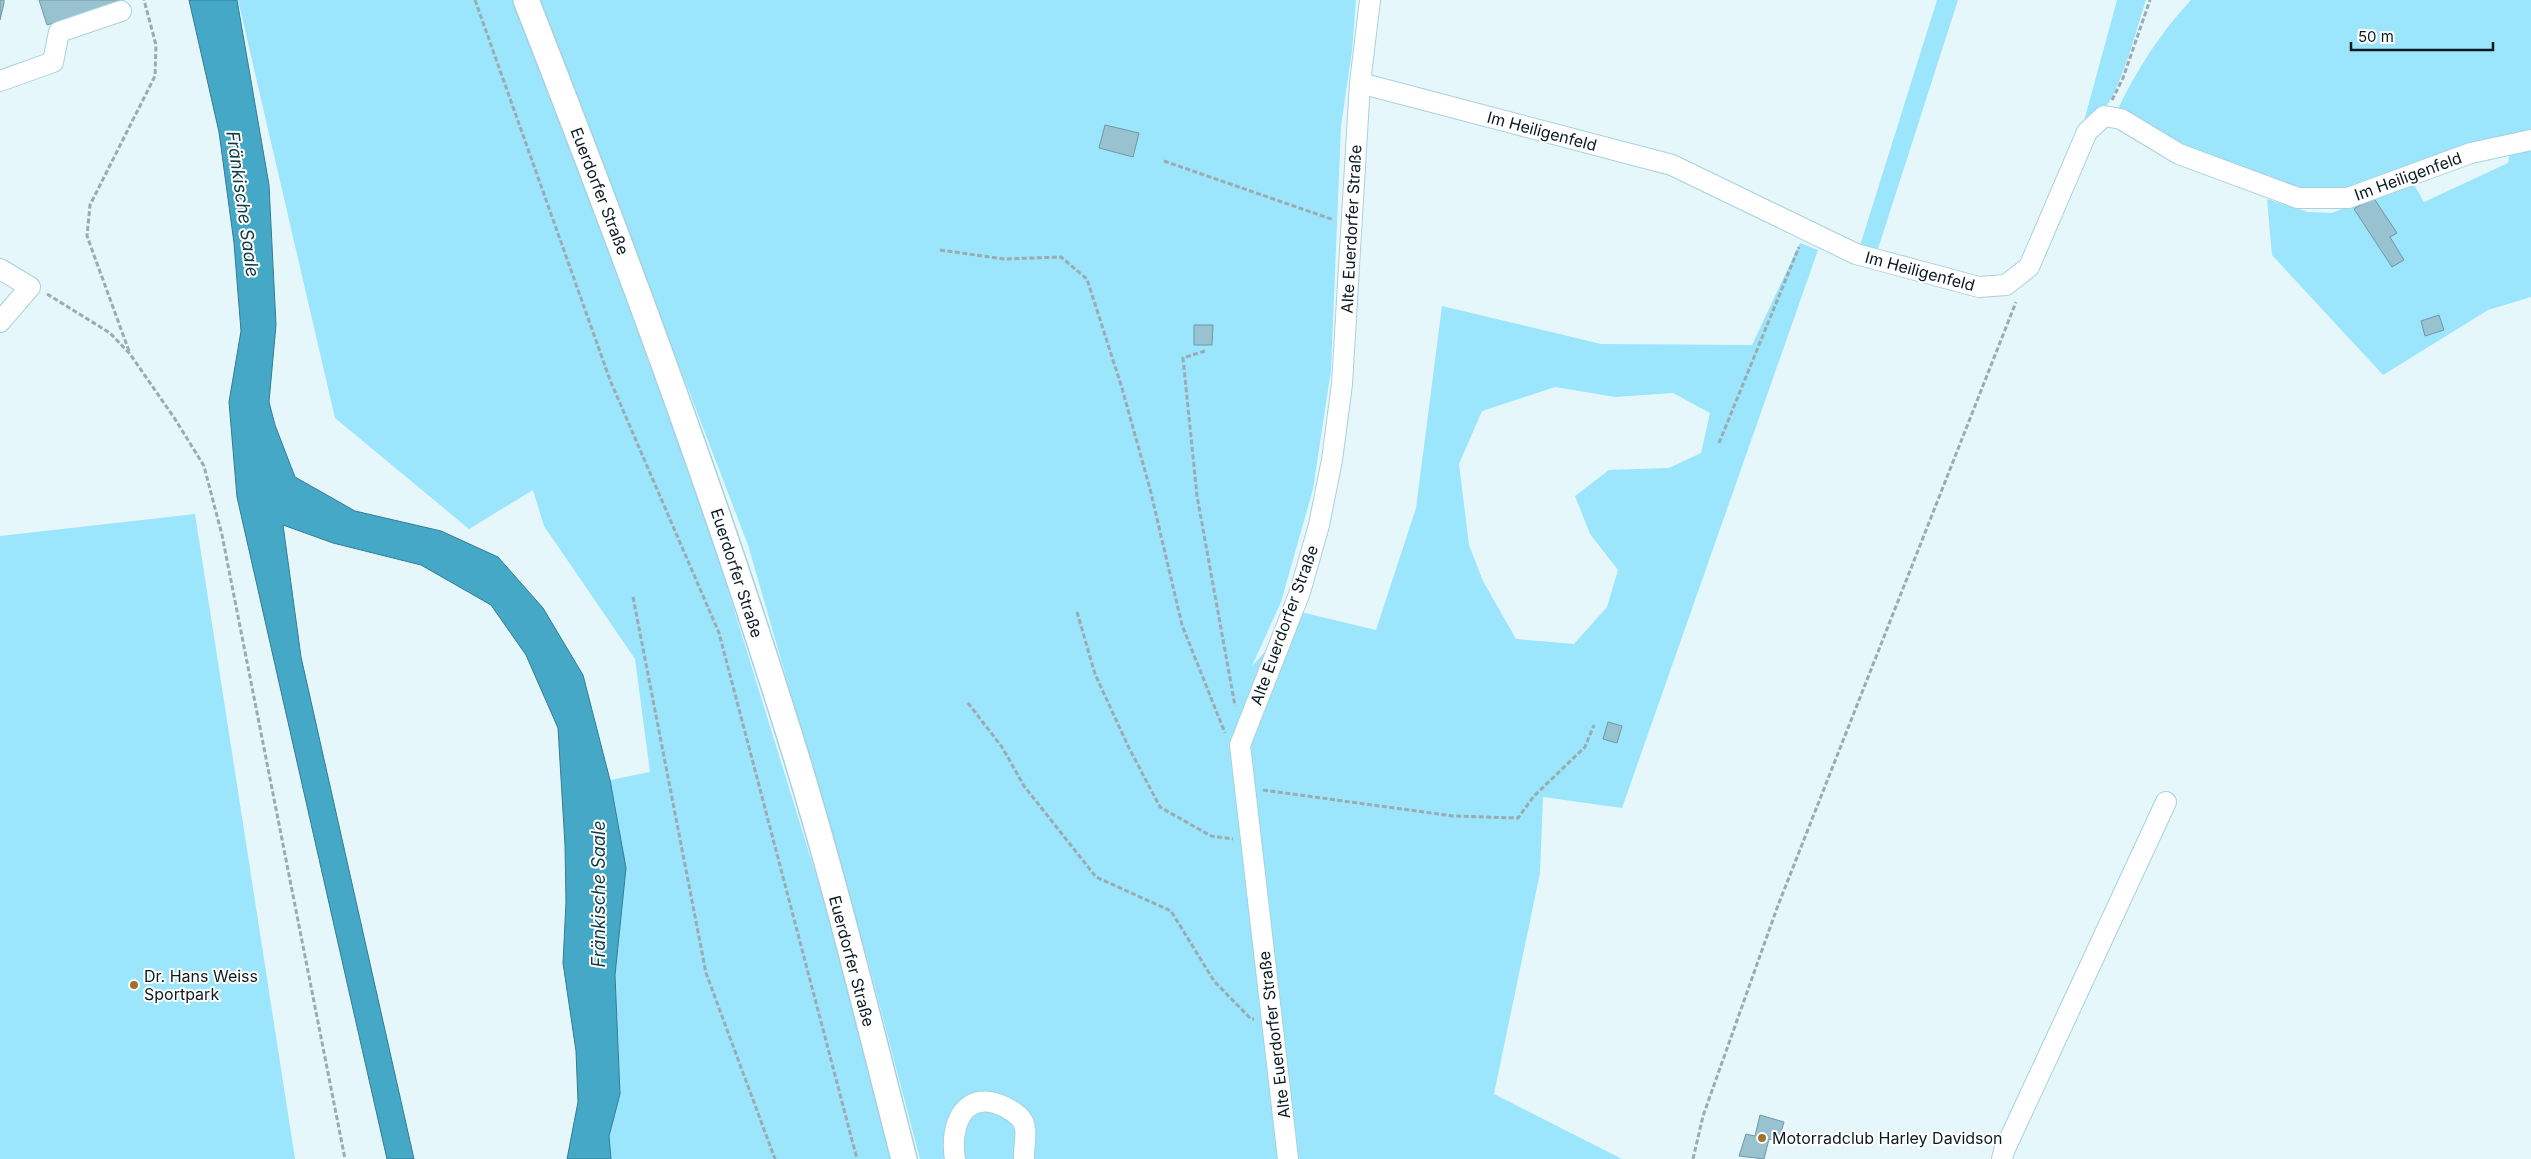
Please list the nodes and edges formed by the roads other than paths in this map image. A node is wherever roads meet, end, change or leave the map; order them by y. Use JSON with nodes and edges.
{"nodes":[{"id":1,"x":526,"y":0,"type":"edge"},
{"id":2,"x":1370,"y":0,"type":"edge"},
{"id":3,"x":121,"y":12,"type":"dead end"},
{"id":4,"x":0,"y":80,"type":"edge"},
{"id":5,"x":1360,"y":83,"type":"junction"},
{"id":6,"x":2531,"y":140,"type":"edge"},
{"id":7,"x":0,"y":269,"type":"edge"},
{"id":8,"x":0,"y":322,"type":"edge"},
{"id":9,"x":2166,"y":802,"type":"dead end"},
{"id":10,"x":904,"y":1159,"type":"edge"},
{"id":11,"x":955,"y":1159,"type":"edge"},
{"id":12,"x":1024,"y":1159,"type":"edge"},
{"id":13,"x":1288,"y":1159,"type":"edge"},
{"id":14,"x":2002,"y":1159,"type":"edge"}],
"edges":[{"from":1,"to":10,"type":"main road","name":"Euerdorfer Straße"},
{"from":2,"to":5,"type":"street","name":"Alte Euerdorfer Straße"},
{"from":3,"to":4,"type":"street"},
{"from":5,"to":6,"type":"street","name":"Im Heiligenfeld"},
{"from":5,"to":13,"type":"street","name":"Alte Euerdorfer Straße"},
{"from":7,"to":8,"type":"street"},
{"from":9,"to":14,"type":"street"},
{"from":11,"to":12,"type":"street"}]}
